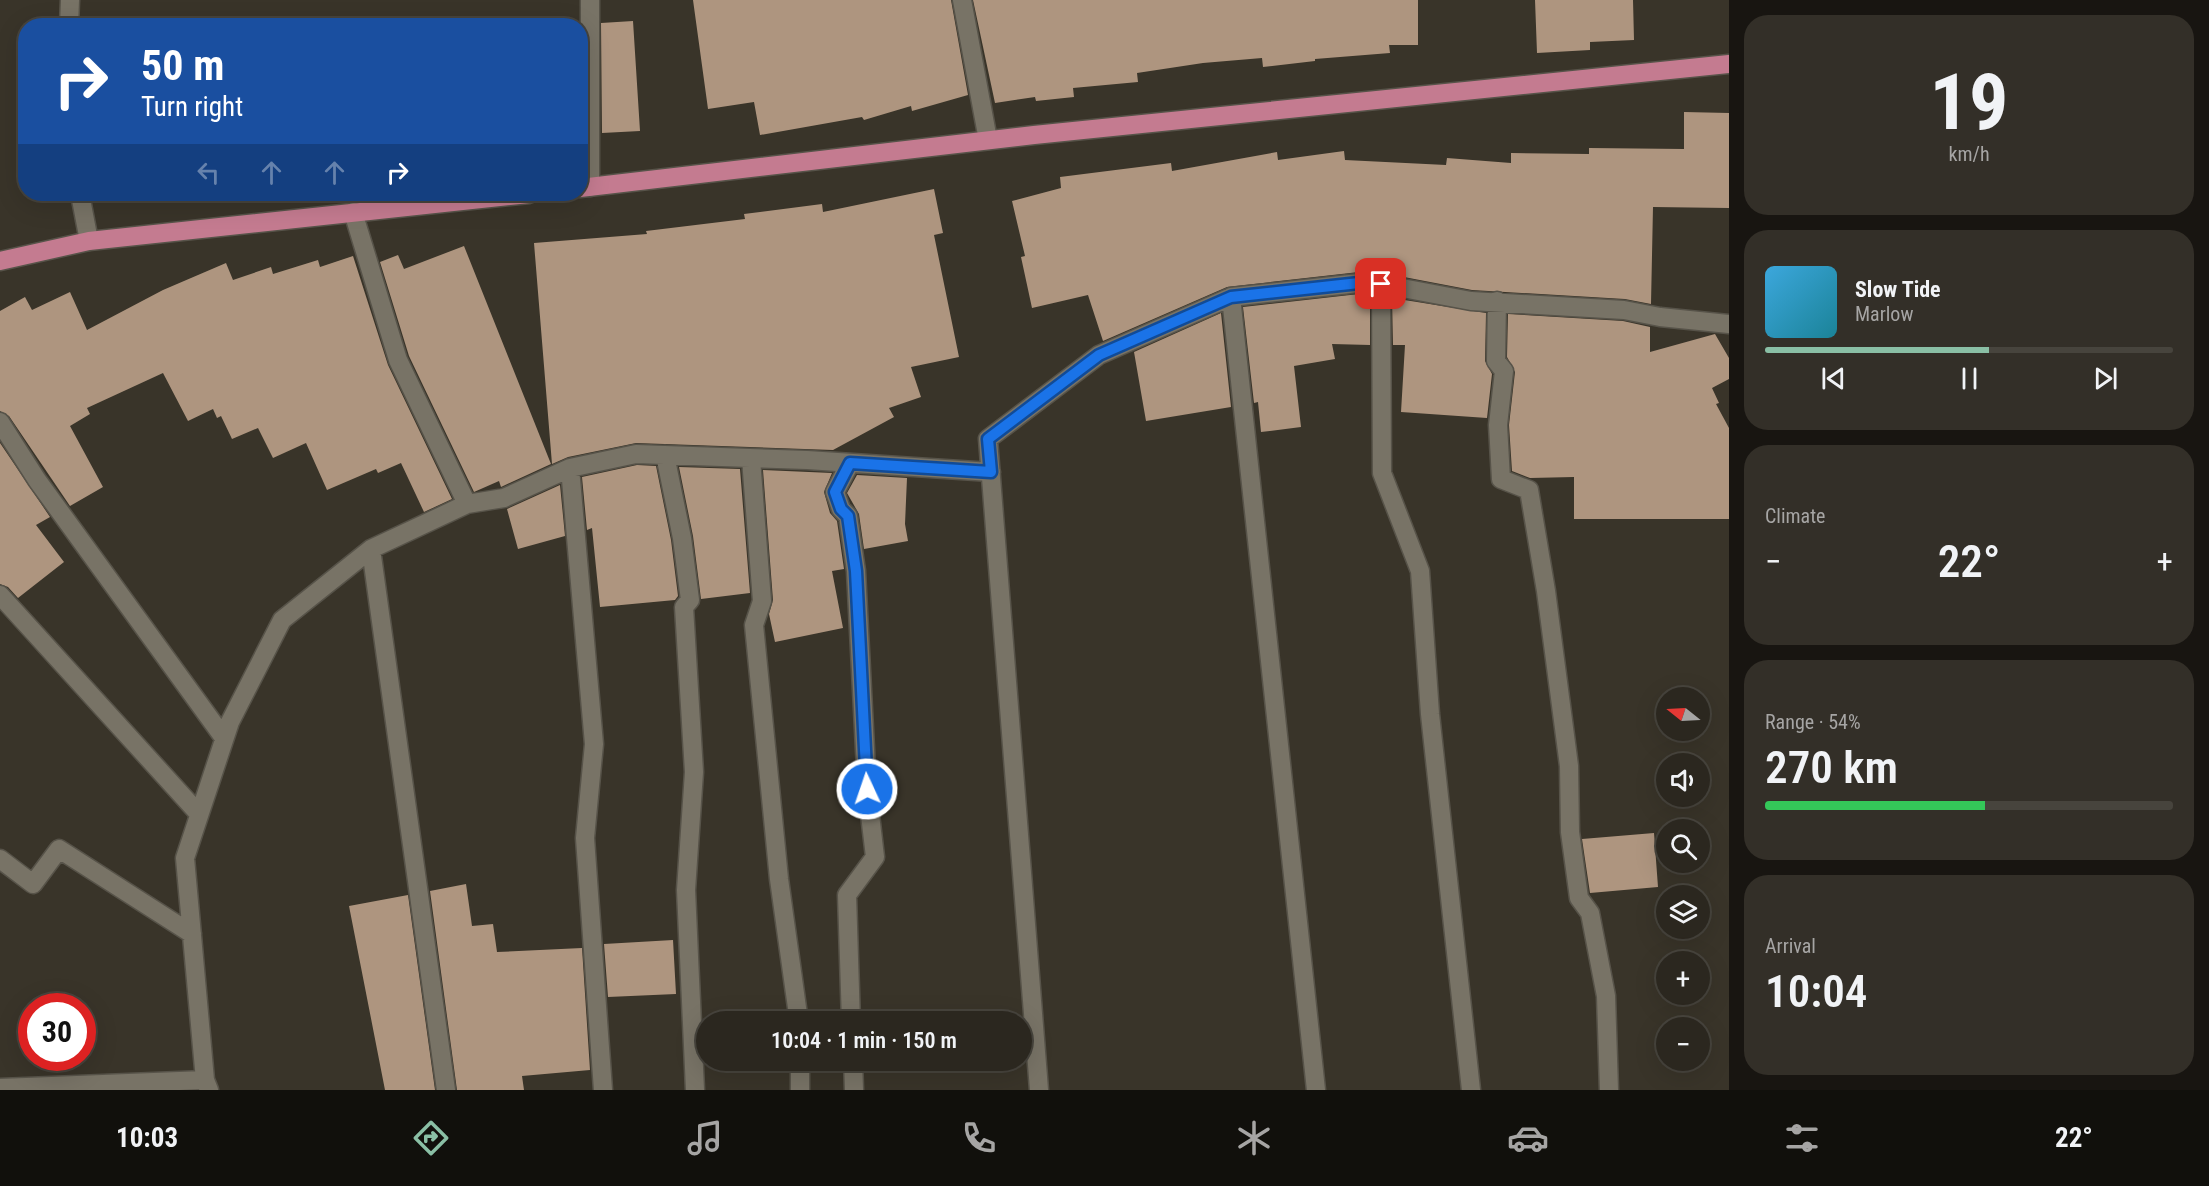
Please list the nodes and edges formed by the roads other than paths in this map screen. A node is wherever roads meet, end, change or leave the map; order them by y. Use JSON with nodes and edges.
{"nodes":[{"id":1,"x":70,"y":0,"type":"edge"},
{"id":2,"x":590,"y":0,"type":"edge"},
{"id":3,"x":962,"y":0,"type":"edge"},
{"id":4,"x":69,"y":18,"type":"edge"},
{"id":5,"x":1729,"y":63,"type":"edge"},
{"id":6,"x":588,"y":75,"type":"edge"},
{"id":7,"x":988,"y":140,"type":"junction"},
{"id":8,"x":588,"y":188,"type":"edge"},
{"id":9,"x":81,"y":201,"type":"edge"},
{"id":10,"x":460,"y":201,"type":"edge"},
{"id":11,"x":352,"y":212,"type":"junction"},
{"id":12,"x":89,"y":241,"type":"junction"},
{"id":13,"x":0,"y":261,"type":"edge"},
{"id":14,"x":1381,"y":284,"type":"junction"},
{"id":15,"x":1231,"y":297,"type":"junction"},
{"id":16,"x":1497,"y":301,"type":"junction"},
{"id":17,"x":1729,"y":324,"type":"edge"},
{"id":18,"x":0,"y":422,"type":"edge"},
{"id":19,"x":665,"y":455,"type":"junction"},
{"id":20,"x":751,"y":459,"type":"junction"},
{"id":21,"x":850,"y":463,"type":"junction"},
{"id":22,"x":570,"y":468,"type":"junction"},
{"id":23,"x":991,"y":472,"type":"junction"},
{"id":24,"x":467,"y":504,"type":"junction"},
{"id":25,"x":371,"y":549,"type":"junction"},
{"id":26,"x":0,"y":595,"type":"edge"},
{"id":27,"x":224,"y":738,"type":"junction"},
{"id":28,"x":200,"y":814,"type":"junction"},
{"id":29,"x":0,"y":859,"type":"edge"},
{"id":30,"x":192,"y":934,"type":"junction"},
{"id":31,"x":798,"y":1011,"type":"edge"},
{"id":32,"x":851,"y":1011,"type":"edge"},
{"id":33,"x":800,"y":1071,"type":"edge"},
{"id":34,"x":853,"y":1071,"type":"edge"},
{"id":35,"x":207,"y":1085,"type":"edge"},
{"id":36,"x":0,"y":1088,"type":"edge"},
{"id":37,"x":72,"y":1088,"type":"edge"},
{"id":38,"x":446,"y":1090,"type":"edge"},
{"id":39,"x":603,"y":1090,"type":"edge"},
{"id":40,"x":695,"y":1090,"type":"edge"},
{"id":41,"x":800,"y":1090,"type":"edge"},
{"id":42,"x":854,"y":1090,"type":"edge"},
{"id":43,"x":1039,"y":1090,"type":"edge"},
{"id":44,"x":1316,"y":1090,"type":"edge"},
{"id":45,"x":1471,"y":1090,"type":"edge"},
{"id":46,"x":1609,"y":1090,"type":"edge"}],
"edges":[{"from":1,"to":4,"type":"street"},
{"from":2,"to":6,"type":"street"},
{"from":3,"to":7,"type":"street"},
{"from":5,"to":7,"type":"main road"},
{"from":7,"to":8,"type":"main road"},
{"from":9,"to":12,"type":"street"},
{"from":10,"to":11,"type":"main road"},
{"from":11,"to":12,"type":"main road"},
{"from":11,"to":24,"type":"street"},
{"from":12,"to":13,"type":"main road"},
{"from":14,"to":15,"type":"street"},
{"from":14,"to":16,"type":"street"},
{"from":14,"to":45,"type":"street"},
{"from":15,"to":23,"type":"street"},
{"from":15,"to":44,"type":"street"},
{"from":16,"to":17,"type":"street"},
{"from":16,"to":46,"type":"street"},
{"from":18,"to":27,"type":"street"},
{"from":19,"to":20,"type":"street"},
{"from":19,"to":22,"type":"street"},
{"from":19,"to":40,"type":"street"},
{"from":20,"to":21,"type":"street"},
{"from":20,"to":31,"type":"street"},
{"from":21,"to":23,"type":"street"},
{"from":21,"to":32,"type":"street"},
{"from":22,"to":24,"type":"street"},
{"from":22,"to":39,"type":"street"},
{"from":23,"to":43,"type":"street"},
{"from":24,"to":25,"type":"street"},
{"from":25,"to":27,"type":"street"},
{"from":25,"to":38,"type":"street"},
{"from":26,"to":28,"type":"street"},
{"from":27,"to":28,"type":"street"},
{"from":28,"to":30,"type":"street"},
{"from":29,"to":30,"type":"street"},
{"from":30,"to":35,"type":"street"},
{"from":33,"to":41,"type":"street"},
{"from":34,"to":42,"type":"street"},
{"from":35,"to":37,"type":"street"},
{"from":36,"to":37,"type":"street"}]}
